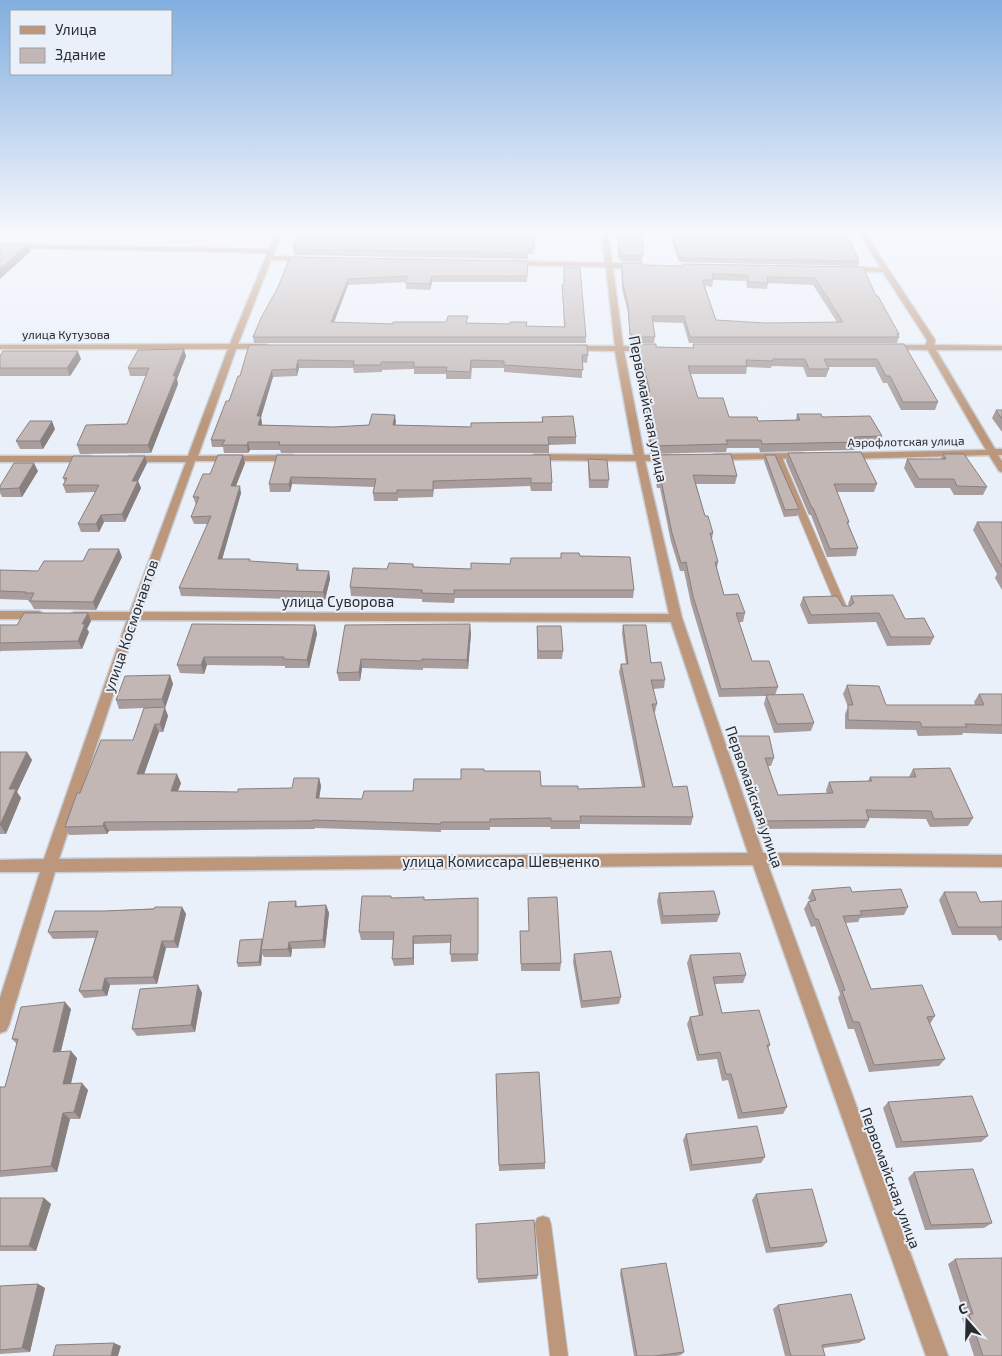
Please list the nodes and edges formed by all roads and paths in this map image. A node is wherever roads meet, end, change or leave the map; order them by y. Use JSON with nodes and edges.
{"nodes":[{"id":1,"x":254,"y":295,"type":"edge"},
{"id":2,"x":613,"y":295,"type":"edge"},
{"id":3,"x":902,"y":295,"type":"edge"},
{"id":4,"x":233,"y":346,"type":"junction"},
{"id":5,"x":273,"y":346,"type":"edge"},
{"id":6,"x":0,"y":347,"type":"edge"},
{"id":7,"x":881,"y":347,"type":"edge"},
{"id":8,"x":930,"y":347,"type":"junction"},
{"id":9,"x":560,"y":348,"type":"edge"},
{"id":10,"x":658,"y":348,"type":"edge"},
{"id":11,"x":1002,"y":348,"type":"edge"},
{"id":12,"x":619,"y":349,"type":"junction"},
{"id":13,"x":997,"y":452,"type":"edge"},
{"id":14,"x":817,"y":456,"type":"edge"},
{"id":15,"x":836,"y":456,"type":"edge"},
{"id":16,"x":523,"y":457,"type":"edge"},
{"id":17,"x":778,"y":457,"type":"junction"},
{"id":18,"x":192,"y":458,"type":"junction"},
{"id":19,"x":299,"y":458,"type":"edge"},
{"id":20,"x":640,"y":458,"type":"junction"},
{"id":21,"x":680,"y":458,"type":"edge"},
{"id":22,"x":709,"y":458,"type":"edge"},
{"id":23,"x":0,"y":459,"type":"edge"},
{"id":24,"x":96,"y":459,"type":"edge"},
{"id":25,"x":115,"y":459,"type":"edge"},
{"id":26,"x":1002,"y":469,"type":"edge"},
{"id":27,"x":844,"y":611,"type":"edge"},
{"id":28,"x":0,"y":615,"type":"edge"},
{"id":29,"x":134,"y":616,"type":"junction"},
{"id":30,"x":676,"y":618,"type":"junction"},
{"id":31,"x":758,"y":860,"type":"junction"},
{"id":32,"x":1002,"y":861,"type":"edge"},
{"id":33,"x":0,"y":866,"type":"edge"},
{"id":34,"x":48,"y":866,"type":"junction"},
{"id":35,"x":0,"y":1025,"type":"edge"},
{"id":36,"x":542,"y":1224,"type":"dead end"},
{"id":37,"x":559,"y":1356,"type":"edge"},
{"id":38,"x":937,"y":1356,"type":"edge"}],
"edges":[{"from":1,"to":4,"type":"street","name":"улица Космонавтов"},
{"from":2,"to":12,"type":"street","name":"Первомайская улица"},
{"from":3,"to":8,"type":"street"},
{"from":4,"to":5,"type":"street","name":"улица Кутузова"},
{"from":4,"to":6,"type":"street","name":"улица Кутузова"},
{"from":4,"to":18,"type":"street","name":"улица Космонавтов"},
{"from":7,"to":8,"type":"street"},
{"from":8,"to":11,"type":"street"},
{"from":8,"to":13,"type":"street"},
{"from":9,"to":12,"type":"street"},
{"from":10,"to":12,"type":"street"},
{"from":12,"to":20,"type":"street","name":"Первомайская улица"},
{"from":13,"to":15,"type":"street","name":"Аэрофлотская улица"},
{"from":13,"to":26,"type":"street"},
{"from":14,"to":17,"type":"street"},
{"from":16,"to":20,"type":"street"},
{"from":17,"to":22,"type":"street"},
{"from":17,"to":27,"type":"lane"},
{"from":18,"to":19,"type":"street"},
{"from":18,"to":25,"type":"street"},
{"from":18,"to":29,"type":"street","name":"улица Космонавтов"},
{"from":20,"to":21,"type":"street"},
{"from":20,"to":30,"type":"street","name":"Первомайская улица"},
{"from":23,"to":24,"type":"street"},
{"from":28,"to":29,"type":"street","name":"улица Суворова"},
{"from":29,"to":30,"type":"street","name":"улица Суворова"},
{"from":29,"to":34,"type":"street","name":"улица Космонавтов"},
{"from":30,"to":31,"type":"street","name":"Первомайская улица"},
{"from":31,"to":32,"type":"street","name":"улица Комиссара Шевченко"},
{"from":31,"to":34,"type":"street","name":"улица Комиссара Шевченко"},
{"from":31,"to":38,"type":"street","name":"Первомайская улица"},
{"from":33,"to":34,"type":"street","name":"улица Комиссара Шевченко"},
{"from":34,"to":35,"type":"street","name":"улица Космонавтов"},
{"from":36,"to":37,"type":"lane"}]}
